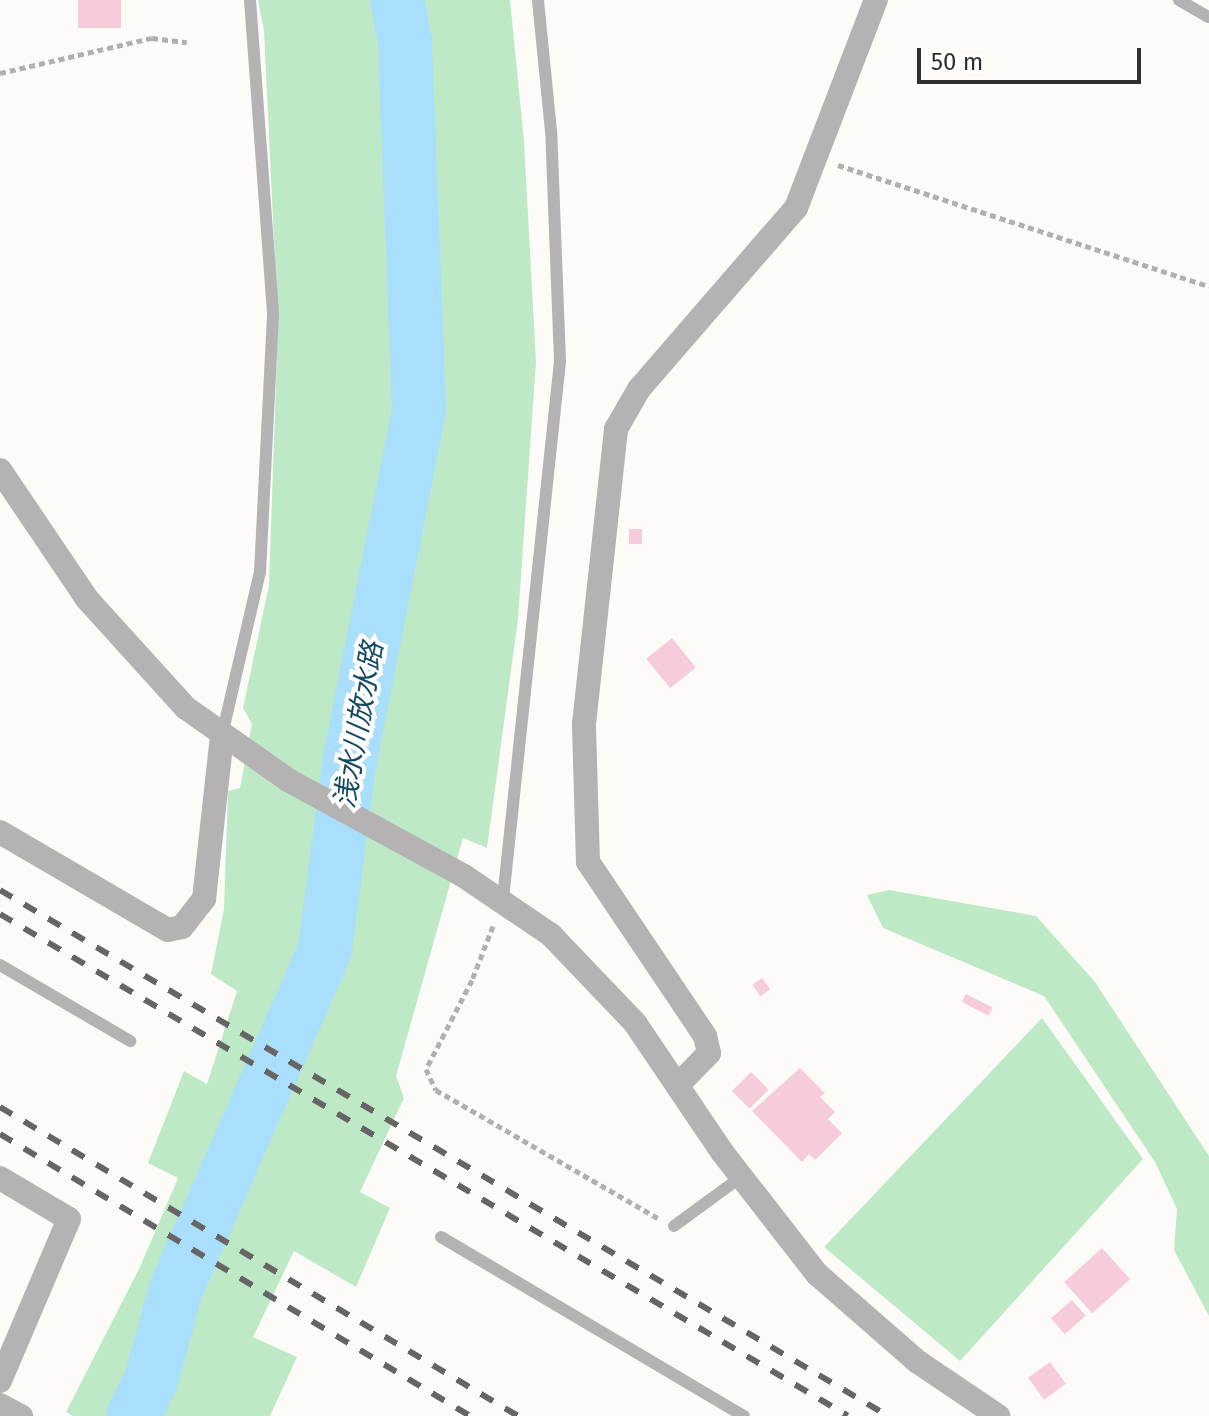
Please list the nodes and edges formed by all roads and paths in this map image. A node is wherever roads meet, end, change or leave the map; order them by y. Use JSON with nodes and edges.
{"nodes":[{"id":1,"x":250,"y":0,"type":"edge"},
{"id":2,"x":538,"y":0,"type":"edge"},
{"id":3,"x":876,"y":0,"type":"edge"},
{"id":4,"x":1179,"y":0,"type":"edge"},
{"id":5,"x":1209,"y":17,"type":"edge"},
{"id":6,"x":187,"y":42,"type":"dead end"},
{"id":7,"x":0,"y":73,"type":"edge"},
{"id":8,"x":818,"y":158,"type":"junction"},
{"id":9,"x":1209,"y":286,"type":"edge"},
{"id":10,"x":0,"y":470,"type":"edge"},
{"id":11,"x":230,"y":742,"type":"junction"},
{"id":12,"x":0,"y":832,"type":"edge"},
{"id":13,"x":503,"y":899,"type":"junction"},
{"id":14,"x":0,"y":965,"type":"edge"},
{"id":15,"x":130,"y":1041,"type":"dead end"},
{"id":16,"x":679,"y":1084,"type":"junction"},
{"id":17,"x":741,"y":1177,"type":"junction"},
{"id":18,"x":0,"y":1178,"type":"edge"},
{"id":19,"x":674,"y":1226,"type":"joint"},
{"id":20,"x":441,"y":1237,"type":"dead end"},
{"id":21,"x":0,"y":1381,"type":"edge"},
{"id":22,"x":0,"y":1405,"type":"edge"},
{"id":23,"x":21,"y":1416,"type":"edge"},
{"id":24,"x":744,"y":1416,"type":"edge"},
{"id":25,"x":998,"y":1416,"type":"edge"}],
"edges":[{"from":1,"to":11,"type":"lane"},
{"from":2,"to":13,"type":"lane"},
{"from":3,"to":8,"type":"street"},
{"from":4,"to":5,"type":"lane"},
{"from":6,"to":7,"type":"path"},
{"from":8,"to":9,"type":"path"},
{"from":8,"to":16,"type":"street"},
{"from":10,"to":11,"type":"street"},
{"from":11,"to":12,"type":"street"},
{"from":11,"to":13,"type":"street"},
{"from":13,"to":16,"type":"street"},
{"from":13,"to":19,"type":"path"},
{"from":14,"to":15,"type":"lane"},
{"from":16,"to":17,"type":"street"},
{"from":17,"to":19,"type":"lane"},
{"from":17,"to":25,"type":"street"},
{"from":18,"to":21,"type":"street"},
{"from":20,"to":24,"type":"lane"},
{"from":22,"to":23,"type":"street"}]}
